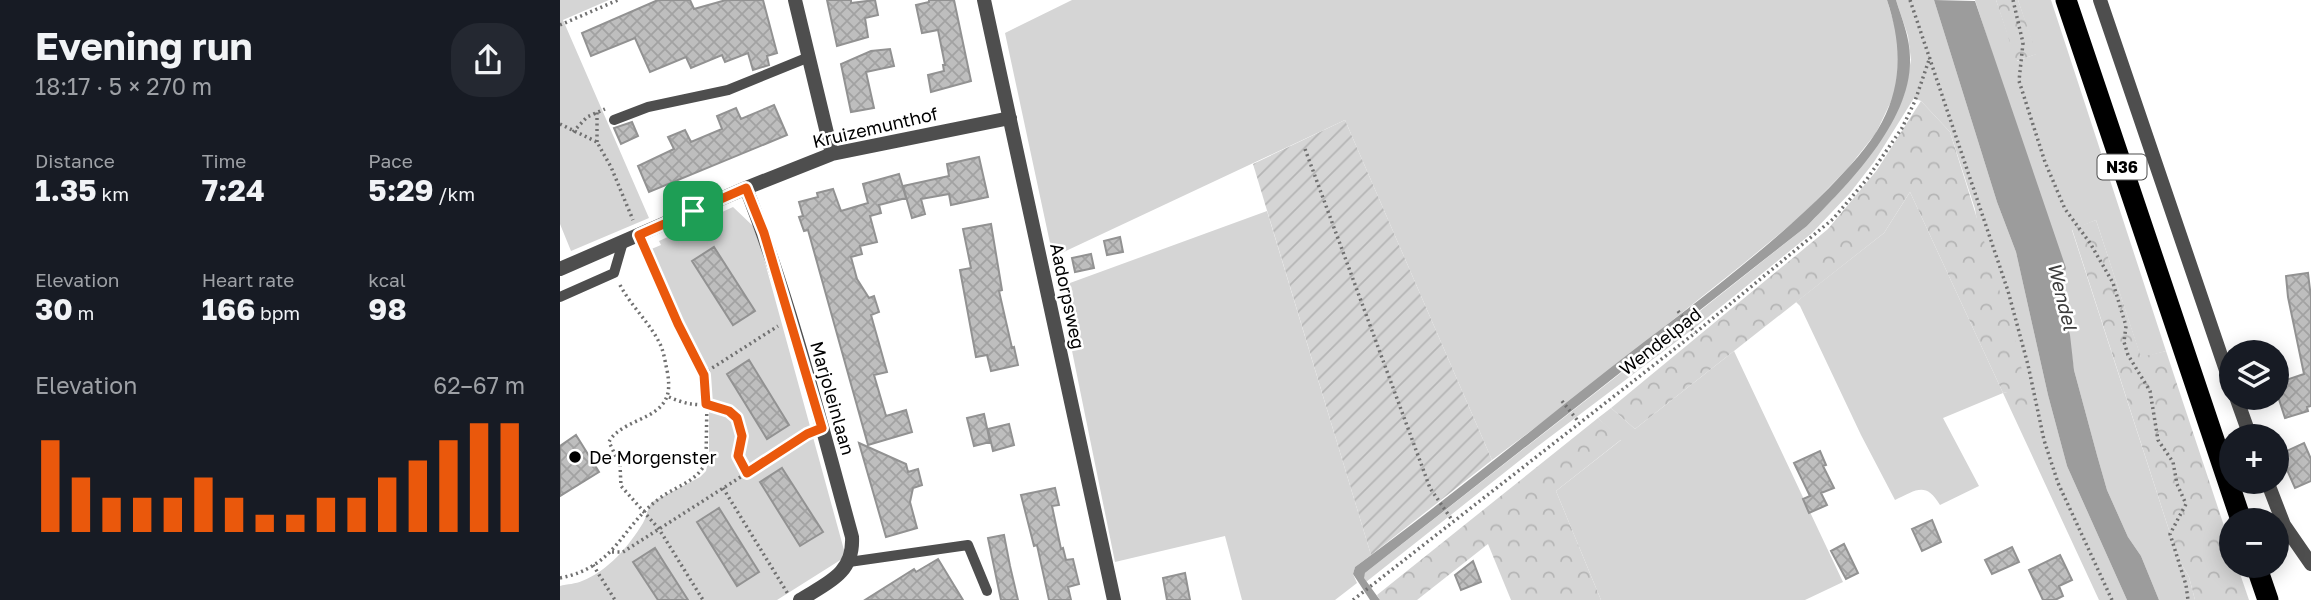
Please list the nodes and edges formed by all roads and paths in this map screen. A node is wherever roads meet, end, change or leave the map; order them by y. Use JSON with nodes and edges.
{"nodes":[{"id":1,"x":618,"y":0,"type":"edge"},
{"id":2,"x":795,"y":0,"type":"edge"},
{"id":3,"x":984,"y":0,"type":"edge"},
{"id":4,"x":1910,"y":0,"type":"edge"},
{"id":5,"x":2013,"y":0,"type":"edge"},
{"id":6,"x":2066,"y":0,"type":"edge"},
{"id":7,"x":2100,"y":0,"type":"edge"},
{"id":8,"x":560,"y":25,"type":"edge"},
{"id":9,"x":809,"y":57,"type":"junction"},
{"id":10,"x":1930,"y":58,"type":"junction"},
{"id":11,"x":597,"y":112,"type":"junction"},
{"id":12,"x":1010,"y":118,"type":"junction"},
{"id":13,"x":614,"y":120,"type":"joint"},
{"id":14,"x":560,"y":124,"type":"edge"},
{"id":15,"x":573,"y":132,"type":"junction"},
{"id":16,"x":597,"y":142,"type":"junction"},
{"id":17,"x":1305,"y":149,"type":"dead end"},
{"id":18,"x":832,"y":154,"type":"junction"},
{"id":19,"x":746,"y":188,"type":"junction"},
{"id":20,"x":639,"y":235,"type":"junction"},
{"id":21,"x":623,"y":242,"type":"junction"},
{"id":22,"x":560,"y":269,"type":"edge"},
{"id":23,"x":620,"y":284,"type":"dead end"},
{"id":24,"x":560,"y":297,"type":"edge"},
{"id":25,"x":1678,"y":311,"type":"dead end"},
{"id":26,"x":790,"y":318,"type":"junction"},
{"id":27,"x":1695,"y":333,"type":"junction"},
{"id":28,"x":2219,"y":350,"type":"edge"},
{"id":29,"x":704,"y":375,"type":"junction"},
{"id":30,"x":668,"y":397,"type":"junction"},
{"id":31,"x":1562,"y":401,"type":"dead end"},
{"id":32,"x":706,"y":404,"type":"junction"},
{"id":33,"x":1579,"y":422,"type":"junction"},
{"id":34,"x":822,"y":428,"type":"junction"},
{"id":35,"x":747,"y":473,"type":"junction"},
{"id":36,"x":723,"y":488,"type":"junction"},
{"id":37,"x":2272,"y":494,"type":"edge"},
{"id":38,"x":2237,"y":508,"type":"edge"},
{"id":39,"x":643,"y":513,"type":"junction"},
{"id":40,"x":1453,"y":521,"type":"junction"},
{"id":41,"x":659,"y":529,"type":"junction"},
{"id":42,"x":610,"y":552,"type":"junction"},
{"id":43,"x":2310,"y":560,"type":"edge"},
{"id":44,"x":849,"y":562,"type":"junction"},
{"id":45,"x":593,"y":565,"type":"junction"},
{"id":46,"x":560,"y":578,"type":"edge"},
{"id":47,"x":2260,"y":578,"type":"edge"},
{"id":48,"x":987,"y":590,"type":"dead end"},
{"id":49,"x":615,"y":600,"type":"edge"},
{"id":50,"x":703,"y":600,"type":"edge"},
{"id":51,"x":792,"y":600,"type":"edge"},
{"id":52,"x":800,"y":600,"type":"edge"},
{"id":53,"x":1114,"y":600,"type":"edge"},
{"id":54,"x":1353,"y":600,"type":"edge"},
{"id":55,"x":2112,"y":600,"type":"edge"},
{"id":56,"x":2188,"y":600,"type":"edge"},
{"id":57,"x":2268,"y":600,"type":"edge"}],
"edges":[{"from":1,"to":8,"type":"path"},
{"from":2,"to":9,"type":"street"},
{"from":3,"to":12,"type":"street","name":"Aadorpsweg"},
{"from":4,"to":10,"type":"path"},
{"from":5,"to":56,"type":"path"},
{"from":6,"to":38,"type":"highway","number":"N36"},
{"from":7,"to":28,"type":"street"},
{"from":9,"to":13,"type":"lane"},
{"from":9,"to":18,"type":"street"},
{"from":10,"to":27,"type":"path","name":"Wendelpad"},
{"from":10,"to":55,"type":"path"},
{"from":11,"to":13,"type":"path"},
{"from":11,"to":15,"type":"path"},
{"from":11,"to":16,"type":"path"},
{"from":12,"to":18,"type":"street","name":"Kruizemunthof"},
{"from":12,"to":53,"type":"street","name":"Aadorpsweg"},
{"from":14,"to":15,"type":"path"},
{"from":15,"to":16,"type":"path"},
{"from":16,"to":20,"type":"path"},
{"from":17,"to":40,"type":"path"},
{"from":18,"to":19,"type":"street","name":"Kruizemunthof"},
{"from":19,"to":20,"type":"street","name":"Kruizemunthof"},
{"from":19,"to":26,"type":"street","name":"Marjoleinlaan"},
{"from":20,"to":21,"type":"street","name":"Kruizemunthof"},
{"from":20,"to":29,"type":"path"},
{"from":21,"to":22,"type":"street","name":"Kruizemunthof"},
{"from":21,"to":24,"type":"lane"},
{"from":23,"to":30,"type":"path"},
{"from":25,"to":27,"type":"path"},
{"from":26,"to":29,"type":"path"},
{"from":26,"to":34,"type":"street","name":"Marjoleinlaan"},
{"from":27,"to":33,"type":"path","name":"Wendelpad"},
{"from":29,"to":32,"type":"path"},
{"from":30,"to":32,"type":"path"},
{"from":30,"to":39,"type":"path"},
{"from":31,"to":33,"type":"path"},
{"from":32,"to":35,"type":"path"},
{"from":32,"to":39,"type":"path"},
{"from":33,"to":40,"type":"path","name":"Wendelpad"},
{"from":34,"to":35,"type":"path"},
{"from":34,"to":44,"type":"street","name":"Marjoleinlaan"},
{"from":35,"to":36,"type":"path"},
{"from":36,"to":41,"type":"path"},
{"from":36,"to":51,"type":"path"},
{"from":37,"to":43,"type":"street"},
{"from":39,"to":41,"type":"path"},
{"from":39,"to":42,"type":"path"},
{"from":40,"to":54,"type":"path","name":"Wendelpad"},
{"from":41,"to":42,"type":"path"},
{"from":41,"to":50,"type":"path"},
{"from":42,"to":45,"type":"path"},
{"from":44,"to":48,"type":"lane"},
{"from":44,"to":52,"type":"street"},
{"from":45,"to":46,"type":"path"},
{"from":45,"to":49,"type":"path"},
{"from":47,"to":57,"type":"highway"}]}
